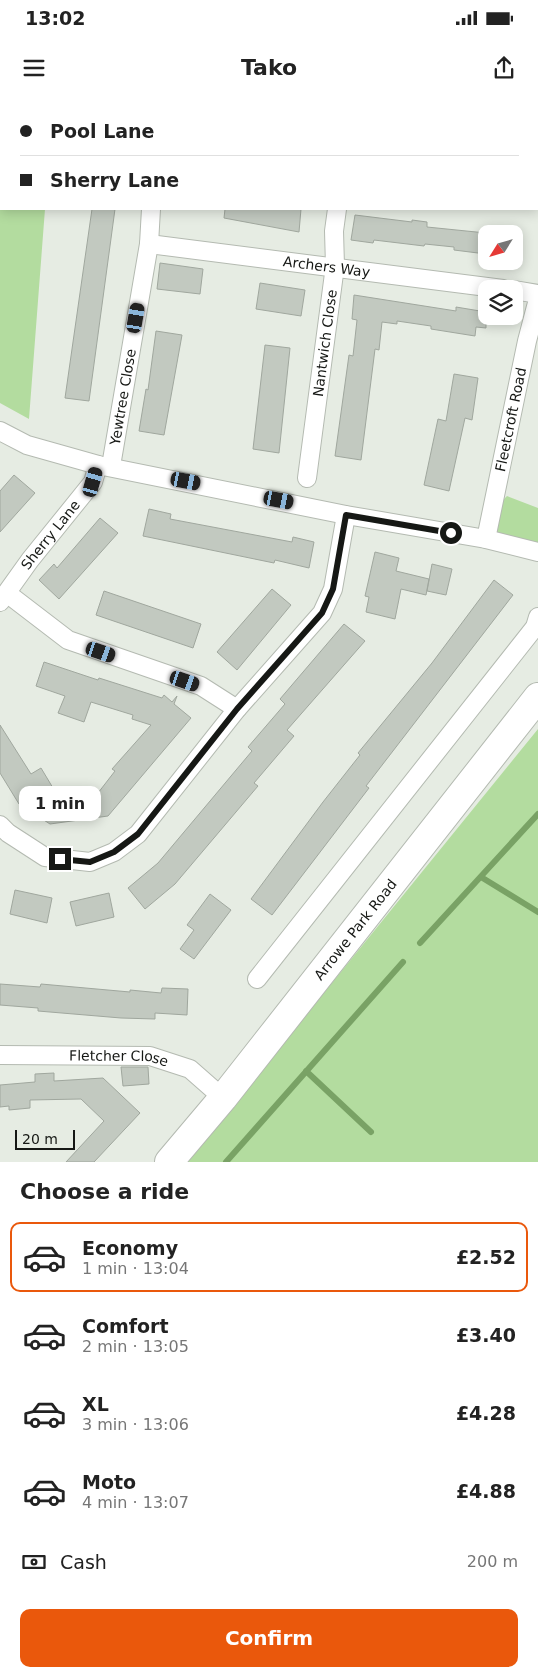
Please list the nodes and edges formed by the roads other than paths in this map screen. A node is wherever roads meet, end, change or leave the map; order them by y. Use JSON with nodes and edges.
{"nodes":[{"id":1,"x":151,"y":210,"type":"edge"},
{"id":2,"x":337,"y":210,"type":"edge"},
{"id":3,"x":149,"y":244,"type":"junction"},
{"id":4,"x":335,"y":266,"type":"junction"},
{"id":5,"x":478,"y":286,"type":"edge"},
{"id":6,"x":523,"y":292,"type":"edge"},
{"id":7,"x":538,"y":294,"type":"edge"},
{"id":8,"x":538,"y":299,"type":"edge"},
{"id":9,"x":0,"y":431,"type":"edge"},
{"id":10,"x":105,"y":466,"type":"junction"},
{"id":11,"x":307,"y":478,"type":"dead end"},
{"id":12,"x":346,"y":515,"type":"junction"},
{"id":13,"x":486,"y":539,"type":"junction"},
{"id":14,"x":538,"y":552,"type":"edge"},
{"id":15,"x":4,"y":598,"type":"edge"},
{"id":16,"x":538,"y":617,"type":"edge"},
{"id":17,"x":538,"y":696,"type":"edge"},
{"id":18,"x":237,"y":709,"type":"junction"},
{"id":19,"x":0,"y":825,"type":"edge"},
{"id":20,"x":257,"y":979,"type":"dead end"},
{"id":21,"x":0,"y":1054,"type":"edge"},
{"id":22,"x":223,"y":1098,"type":"junction"},
{"id":23,"x":169,"y":1162,"type":"edge"}],
"edges":[{"from":1,"to":3,"type":"street","name":"Yewtree Close"},
{"from":2,"to":4,"type":"street","name":"Nantwich Close"},
{"from":3,"to":4,"type":"street","name":"Archers Way"},
{"from":3,"to":10,"type":"street","name":"Yewtree Close"},
{"from":4,"to":5,"type":"street","name":"Archers Way"},
{"from":4,"to":11,"type":"street","name":"Nantwich Close"},
{"from":6,"to":7,"type":"street"},
{"from":8,"to":13,"type":"street","name":"Fleetcroft Road"},
{"from":9,"to":10,"type":"street"},
{"from":10,"to":12,"type":"street"},
{"from":10,"to":15,"type":"street","name":"Sherry Lane"},
{"from":12,"to":13,"type":"street"},
{"from":12,"to":18,"type":"street"},
{"from":13,"to":14,"type":"street"},
{"from":15,"to":18,"type":"street"},
{"from":16,"to":20,"type":"street"},
{"from":17,"to":22,"type":"main road","name":"Arrowe Park Road"},
{"from":18,"to":19,"type":"street"},
{"from":21,"to":22,"type":"street","name":"Fletcher Close"},
{"from":22,"to":23,"type":"main road","name":"Arrowe Park Road"}]}
